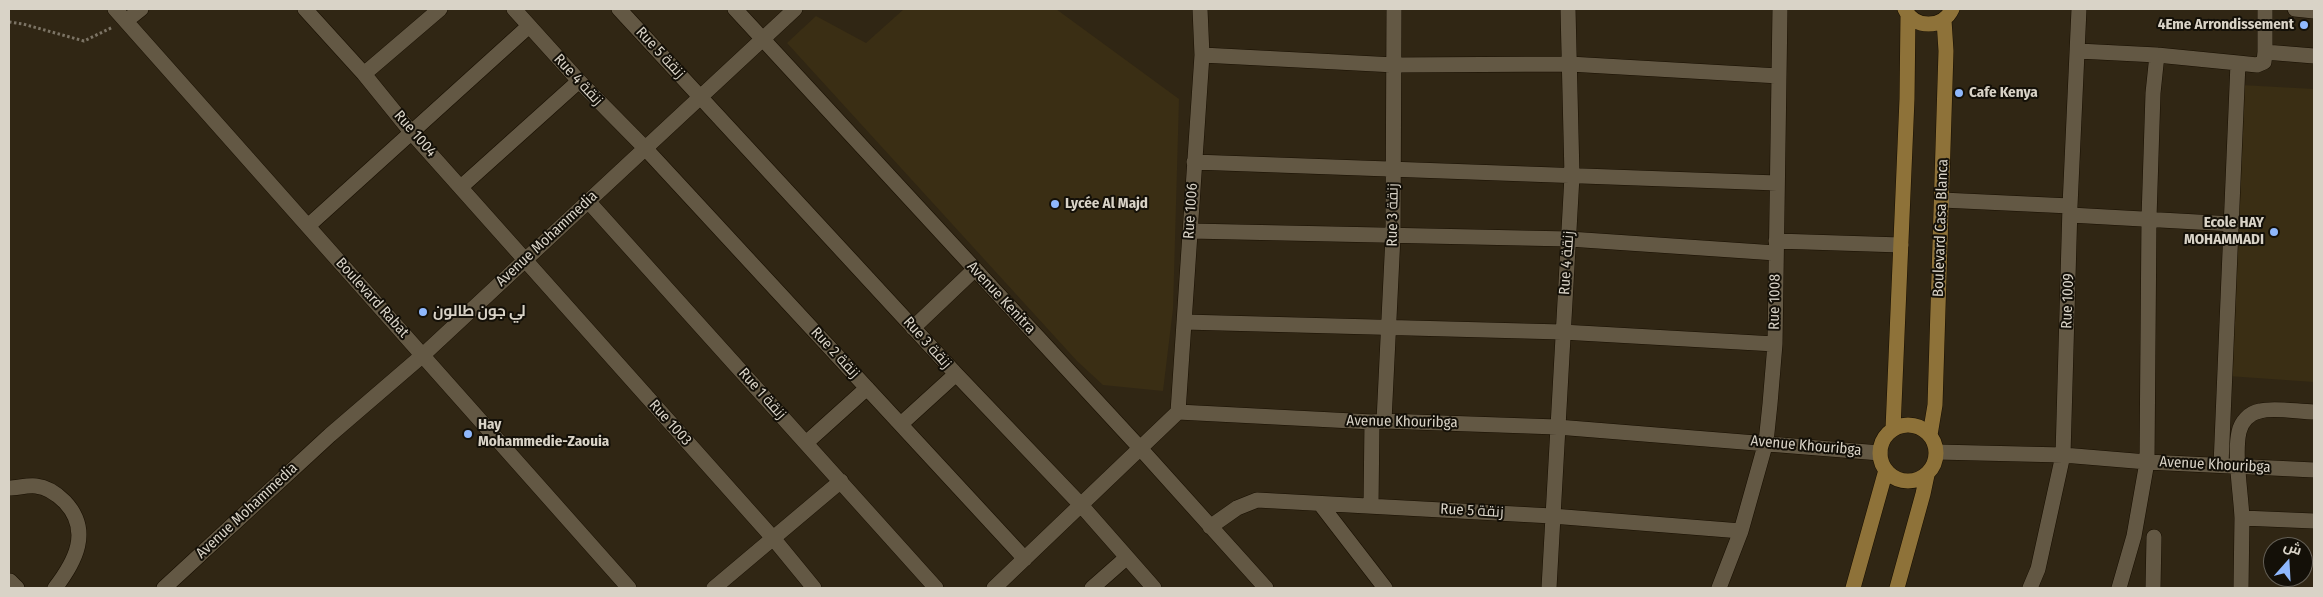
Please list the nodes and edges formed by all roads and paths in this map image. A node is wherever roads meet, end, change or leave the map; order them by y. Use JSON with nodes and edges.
{"nodes":[{"id":1,"x":116,"y":9,"type":"edge"},
{"id":2,"x":141,"y":9,"type":"edge"},
{"id":3,"x":305,"y":9,"type":"edge"},
{"id":4,"x":440,"y":9,"type":"edge"},
{"id":5,"x":514,"y":9,"type":"edge"},
{"id":6,"x":619,"y":9,"type":"edge"},
{"id":7,"x":735,"y":9,"type":"edge"},
{"id":8,"x":795,"y":9,"type":"edge"},
{"id":9,"x":1200,"y":9,"type":"edge"},
{"id":10,"x":1394,"y":9,"type":"edge"},
{"id":11,"x":1568,"y":9,"type":"edge"},
{"id":12,"x":1780,"y":9,"type":"edge"},
{"id":13,"x":2079,"y":9,"type":"edge"},
{"id":14,"x":2265,"y":9,"type":"edge"},
{"id":15,"x":2295,"y":9,"type":"edge"},
{"id":16,"x":2314,"y":11,"type":"edge"},
{"id":17,"x":1906,"y":12,"type":"edge"},
{"id":18,"x":1948,"y":14,"type":"edge"},
{"id":19,"x":126,"y":21,"type":"junction"},
{"id":20,"x":9,"y":22,"type":"edge"},
{"id":21,"x":528,"y":26,"type":"junction"},
{"id":22,"x":762,"y":39,"type":"junction"},
{"id":23,"x":2078,"y":51,"type":"junction"},
{"id":24,"x":2265,"y":52,"type":"junction"},
{"id":25,"x":1202,"y":55,"type":"junction"},
{"id":26,"x":2157,"y":55,"type":"junction"},
{"id":27,"x":2314,"y":56,"type":"edge"},
{"id":28,"x":2238,"y":63,"type":"junction"},
{"id":29,"x":1569,"y":64,"type":"junction"},
{"id":30,"x":1395,"y":65,"type":"junction"},
{"id":31,"x":364,"y":74,"type":"junction"},
{"id":32,"x":1779,"y":76,"type":"junction"},
{"id":33,"x":579,"y":82,"type":"junction"},
{"id":34,"x":700,"y":96,"type":"junction"},
{"id":35,"x":411,"y":132,"type":"junction"},
{"id":36,"x":645,"y":148,"type":"junction"},
{"id":37,"x":1194,"y":162,"type":"junction"},
{"id":38,"x":1394,"y":170,"type":"junction"},
{"id":39,"x":1572,"y":176,"type":"junction"},
{"id":40,"x":1777,"y":183,"type":"junction"},
{"id":41,"x":461,"y":187,"type":"junction"},
{"id":42,"x":1942,"y":200,"type":"junction"},
{"id":43,"x":588,"y":201,"type":"junction"},
{"id":44,"x":2070,"y":211,"type":"junction"},
{"id":45,"x":2149,"y":218,"type":"junction"},
{"id":46,"x":2233,"y":224,"type":"junction"},
{"id":47,"x":308,"y":226,"type":"junction"},
{"id":48,"x":1190,"y":231,"type":"junction"},
{"id":49,"x":1393,"y":236,"type":"junction"},
{"id":50,"x":1569,"y":240,"type":"junction"},
{"id":51,"x":1901,"y":244,"type":"junction"},
{"id":52,"x":1776,"y":247,"type":"junction"},
{"id":53,"x":525,"y":260,"type":"junction"},
{"id":54,"x":975,"y":269,"type":"junction"},
{"id":55,"x":1184,"y":322,"type":"junction"},
{"id":56,"x":913,"y":328,"type":"junction"},
{"id":57,"x":1389,"y":328,"type":"junction"},
{"id":58,"x":1562,"y":332,"type":"junction"},
{"id":59,"x":1775,"y":344,"type":"junction"},
{"id":60,"x":423,"y":355,"type":"junction"},
{"id":61,"x":956,"y":374,"type":"junction"},
{"id":62,"x":867,"y":388,"type":"junction"},
{"id":63,"x":1178,"y":412,"type":"junction"},
{"id":64,"x":2314,"y":412,"type":"edge"},
{"id":65,"x":1378,"y":421,"type":"junction"},
{"id":66,"x":901,"y":424,"type":"junction"},
{"id":67,"x":1558,"y":427,"type":"junction"},
{"id":68,"x":1893,"y":429,"type":"junction"},
{"id":69,"x":1930,"y":435,"type":"junction"},
{"id":70,"x":1766,"y":442,"type":"junction"},
{"id":71,"x":806,"y":443,"type":"junction"},
{"id":72,"x":1140,"y":448,"type":"junction"},
{"id":73,"x":1936,"y":452,"type":"junction"},
{"id":74,"x":1880,"y":453,"type":"junction"},
{"id":75,"x":2063,"y":455,"type":"junction"},
{"id":76,"x":2147,"y":462,"type":"junction"},
{"id":77,"x":2222,"y":465,"type":"junction"},
{"id":78,"x":2239,"y":466,"type":"junction"},
{"id":79,"x":1886,"y":470,"type":"junction"},
{"id":80,"x":2314,"y":470,"type":"edge"},
{"id":81,"x":1927,"y":475,"type":"junction"},
{"id":82,"x":841,"y":481,"type":"junction"},
{"id":83,"x":9,"y":488,"type":"edge"},
{"id":84,"x":1081,"y":505,"type":"junction"},
{"id":85,"x":1321,"y":505,"type":"junction"},
{"id":86,"x":1371,"y":505,"type":"junction"},
{"id":87,"x":1552,"y":516,"type":"junction"},
{"id":88,"x":2242,"y":518,"type":"junction"},
{"id":89,"x":2314,"y":520,"type":"edge"},
{"id":90,"x":1210,"y":527,"type":"junction"},
{"id":91,"x":1741,"y":531,"type":"junction"},
{"id":92,"x":2154,"y":537,"type":"dead end"},
{"id":93,"x":773,"y":538,"type":"junction"},
{"id":94,"x":1126,"y":558,"type":"junction"},
{"id":95,"x":1025,"y":559,"type":"junction"},
{"id":96,"x":55,"y":588,"type":"edge"},
{"id":97,"x":164,"y":588,"type":"edge"},
{"id":98,"x":629,"y":588,"type":"edge"},
{"id":99,"x":714,"y":588,"type":"edge"},
{"id":100,"x":814,"y":588,"type":"edge"},
{"id":101,"x":936,"y":588,"type":"edge"},
{"id":102,"x":994,"y":588,"type":"edge"},
{"id":103,"x":1092,"y":588,"type":"edge"},
{"id":104,"x":1154,"y":588,"type":"edge"},
{"id":105,"x":1266,"y":588,"type":"edge"},
{"id":106,"x":1385,"y":588,"type":"edge"},
{"id":107,"x":1549,"y":588,"type":"edge"},
{"id":108,"x":1719,"y":588,"type":"edge"},
{"id":109,"x":1854,"y":588,"type":"edge"},
{"id":110,"x":1899,"y":588,"type":"edge"},
{"id":111,"x":2030,"y":588,"type":"edge"},
{"id":112,"x":2119,"y":588,"type":"edge"},
{"id":113,"x":2153,"y":588,"type":"edge"},
{"id":114,"x":2241,"y":588,"type":"edge"}],
"edges":[{"from":1,"to":19,"type":"street","name":"Boulevard Rabat"},
{"from":2,"to":19,"type":"street"},
{"from":3,"to":31,"type":"street","name":"Rue 1004"},
{"from":4,"to":31,"type":"street"},
{"from":5,"to":21,"type":"street","name":"Rue 4 زنقة"},
{"from":6,"to":34,"type":"street","name":"Rue 5 زنقة"},
{"from":7,"to":22,"type":"street","name":"Avenue Kenitra"},
{"from":8,"to":22,"type":"street","name":"Avenue Mohammedia"},
{"from":9,"to":25,"type":"street","name":"Rue 1006"},
{"from":10,"to":30,"type":"street","name":"Rue 3 زنقة"},
{"from":11,"to":29,"type":"street","name":"Rue 4 زنقة"},
{"from":12,"to":32,"type":"street","name":"Rue 1008"},
{"from":13,"to":23,"type":"street","name":"Rue 1009"},
{"from":14,"to":24,"type":"street"},
{"from":15,"to":16,"type":"street"},
{"from":17,"to":18,"type":"main road"},
{"from":17,"to":51,"type":"main road"},
{"from":18,"to":42,"type":"main road","name":"Boulevard Casa Blanca"},
{"from":19,"to":20,"type":"path"},
{"from":19,"to":47,"type":"street","name":"Boulevard Rabat"},
{"from":21,"to":33,"type":"street","name":"Rue 4 زنقة"},
{"from":21,"to":35,"type":"street"},
{"from":22,"to":34,"type":"street","name":"Avenue Mohammedia"},
{"from":22,"to":54,"type":"street","name":"Avenue Kenitra"},
{"from":23,"to":26,"type":"street"},
{"from":23,"to":44,"type":"street","name":"Rue 1009"},
{"from":24,"to":27,"type":"street"},
{"from":24,"to":28,"type":"street"},
{"from":25,"to":30,"type":"street"},
{"from":25,"to":37,"type":"street","name":"Rue 1006"},
{"from":26,"to":28,"type":"street"},
{"from":26,"to":45,"type":"street"},
{"from":28,"to":46,"type":"street"},
{"from":29,"to":30,"type":"street"},
{"from":29,"to":32,"type":"street"},
{"from":29,"to":39,"type":"street","name":"Rue 4 زنقة"},
{"from":30,"to":38,"type":"street","name":"Rue 3 زنقة"},
{"from":31,"to":35,"type":"street","name":"Rue 1004"},
{"from":32,"to":40,"type":"street","name":"Rue 1008"},
{"from":33,"to":36,"type":"street","name":"Rue 4 زنقة"},
{"from":33,"to":41,"type":"street"},
{"from":34,"to":36,"type":"street","name":"Avenue Mohammedia"},
{"from":34,"to":56,"type":"street","name":"Rue 3 زنقة"},
{"from":35,"to":41,"type":"street","name":"Rue 1004"},
{"from":35,"to":47,"type":"street"},
{"from":36,"to":43,"type":"street","name":"Avenue Mohammedia"},
{"from":36,"to":62,"type":"street","name":"Rue 2 زنقة"},
{"from":37,"to":38,"type":"street"},
{"from":37,"to":48,"type":"street","name":"Rue 1006"},
{"from":38,"to":39,"type":"street"},
{"from":38,"to":49,"type":"street","name":"Rue 3 زنقة"},
{"from":39,"to":40,"type":"street"},
{"from":39,"to":50,"type":"street","name":"Rue 4 زنقة"},
{"from":40,"to":52,"type":"street","name":"Rue 1008"},
{"from":41,"to":53,"type":"street","name":"Rue 1004"},
{"from":42,"to":44,"type":"street"},
{"from":42,"to":69,"type":"main road","name":"Boulevard Casa Blanca"},
{"from":43,"to":53,"type":"street","name":"Avenue Mohammedia"},
{"from":43,"to":71,"type":"street","name":"Rue 1 زنقة"},
{"from":44,"to":45,"type":"street"},
{"from":44,"to":75,"type":"street","name":"Rue 1009"},
{"from":45,"to":46,"type":"street"},
{"from":45,"to":76,"type":"street"},
{"from":46,"to":77,"type":"street"},
{"from":47,"to":60,"type":"street","name":"Boulevard Rabat"},
{"from":48,"to":49,"type":"street"},
{"from":48,"to":55,"type":"street","name":"Rue 1006"},
{"from":49,"to":50,"type":"street"},
{"from":49,"to":57,"type":"street","name":"Rue 3 زنقة"},
{"from":50,"to":52,"type":"street"},
{"from":50,"to":58,"type":"street","name":"Rue 4 زنقة"},
{"from":51,"to":52,"type":"street"},
{"from":51,"to":68,"type":"main road"},
{"from":52,"to":59,"type":"street","name":"Rue 1008"},
{"from":53,"to":60,"type":"street","name":"Avenue Mohammedia"},
{"from":53,"to":93,"type":"street","name":"Rue 1003"},
{"from":54,"to":56,"type":"street"},
{"from":54,"to":72,"type":"street","name":"Avenue Kenitra"},
{"from":55,"to":57,"type":"street"},
{"from":55,"to":63,"type":"street","name":"Rue 1006"},
{"from":56,"to":61,"type":"street","name":"Rue 3 زنقة"},
{"from":57,"to":58,"type":"street"},
{"from":57,"to":65,"type":"street","name":"Rue 3 زنقة"},
{"from":58,"to":59,"type":"street"},
{"from":58,"to":67,"type":"street","name":"Rue 4 زنقة"},
{"from":59,"to":70,"type":"street","name":"Rue 1008"},
{"from":60,"to":97,"type":"street","name":"Avenue Mohammedia"},
{"from":60,"to":98,"type":"street","name":"Boulevard Rabat"},
{"from":61,"to":66,"type":"street"},
{"from":61,"to":84,"type":"street","name":"Rue 3 زنقة"},
{"from":62,"to":66,"type":"street","name":"Rue 2 زنقة"},
{"from":62,"to":71,"type":"street"},
{"from":63,"to":65,"type":"street","name":"Avenue Khouribga"},
{"from":63,"to":72,"type":"street"},
{"from":64,"to":78,"type":"street"},
{"from":65,"to":67,"type":"street","name":"Avenue Khouribga"},
{"from":65,"to":86,"type":"street","name":"Rue 3 زنقة"},
{"from":66,"to":95,"type":"street","name":"Rue 2 زنقة"},
{"from":67,"to":70,"type":"street","name":"Avenue Khouribga"},
{"from":67,"to":87,"type":"street","name":"Rue 4 زنقة"},
{"from":68,"to":69,"type":"main road"},
{"from":68,"to":74,"type":"main road"},
{"from":69,"to":73,"type":"main road"},
{"from":70,"to":74,"type":"street","name":"Avenue Khouribga"},
{"from":70,"to":91,"type":"street","name":"Rue 1008"},
{"from":71,"to":82,"type":"street","name":"Rue 1 زنقة"},
{"from":72,"to":84,"type":"street"},
{"from":72,"to":90,"type":"street","name":"Avenue Kenitra"},
{"from":73,"to":75,"type":"street","name":"Avenue Khouribga"},
{"from":73,"to":81,"type":"main road"},
{"from":74,"to":79,"type":"main road"},
{"from":75,"to":76,"type":"street","name":"Avenue Khouribga"},
{"from":75,"to":111,"type":"street","name":"Rue 1009"},
{"from":76,"to":77,"type":"street","name":"Avenue Khouribga"},
{"from":76,"to":112,"type":"street"},
{"from":77,"to":78,"type":"street","name":"Avenue Khouribga"},
{"from":78,"to":80,"type":"street","name":"Avenue Khouribga"},
{"from":78,"to":88,"type":"street"},
{"from":79,"to":81,"type":"main road"},
{"from":79,"to":109,"type":"main road"},
{"from":81,"to":110,"type":"main road"},
{"from":82,"to":93,"type":"street"},
{"from":82,"to":101,"type":"street","name":"Rue 1 زنقة"},
{"from":83,"to":96,"type":"street"},
{"from":84,"to":94,"type":"street","name":"Rue 3 زنقة"},
{"from":84,"to":95,"type":"street"},
{"from":85,"to":86,"type":"street","name":"Rue 5 زنقة"},
{"from":85,"to":90,"type":"street","name":"Rue 5 زنقة"},
{"from":85,"to":106,"type":"street"},
{"from":86,"to":87,"type":"street","name":"Rue 5 زنقة"},
{"from":87,"to":91,"type":"street","name":"Rue 5 زنقة"},
{"from":87,"to":107,"type":"street","name":"Rue 4 زنقة"},
{"from":88,"to":89,"type":"street"},
{"from":88,"to":114,"type":"street"},
{"from":90,"to":105,"type":"street","name":"Avenue Kenitra"},
{"from":91,"to":108,"type":"street","name":"Rue 1008"},
{"from":92,"to":113,"type":"street"},
{"from":93,"to":99,"type":"street"},
{"from":93,"to":100,"type":"street","name":"Rue 1003"},
{"from":94,"to":103,"type":"street"},
{"from":94,"to":104,"type":"street","name":"Rue 3 زنقة"},
{"from":95,"to":102,"type":"street"}]}
